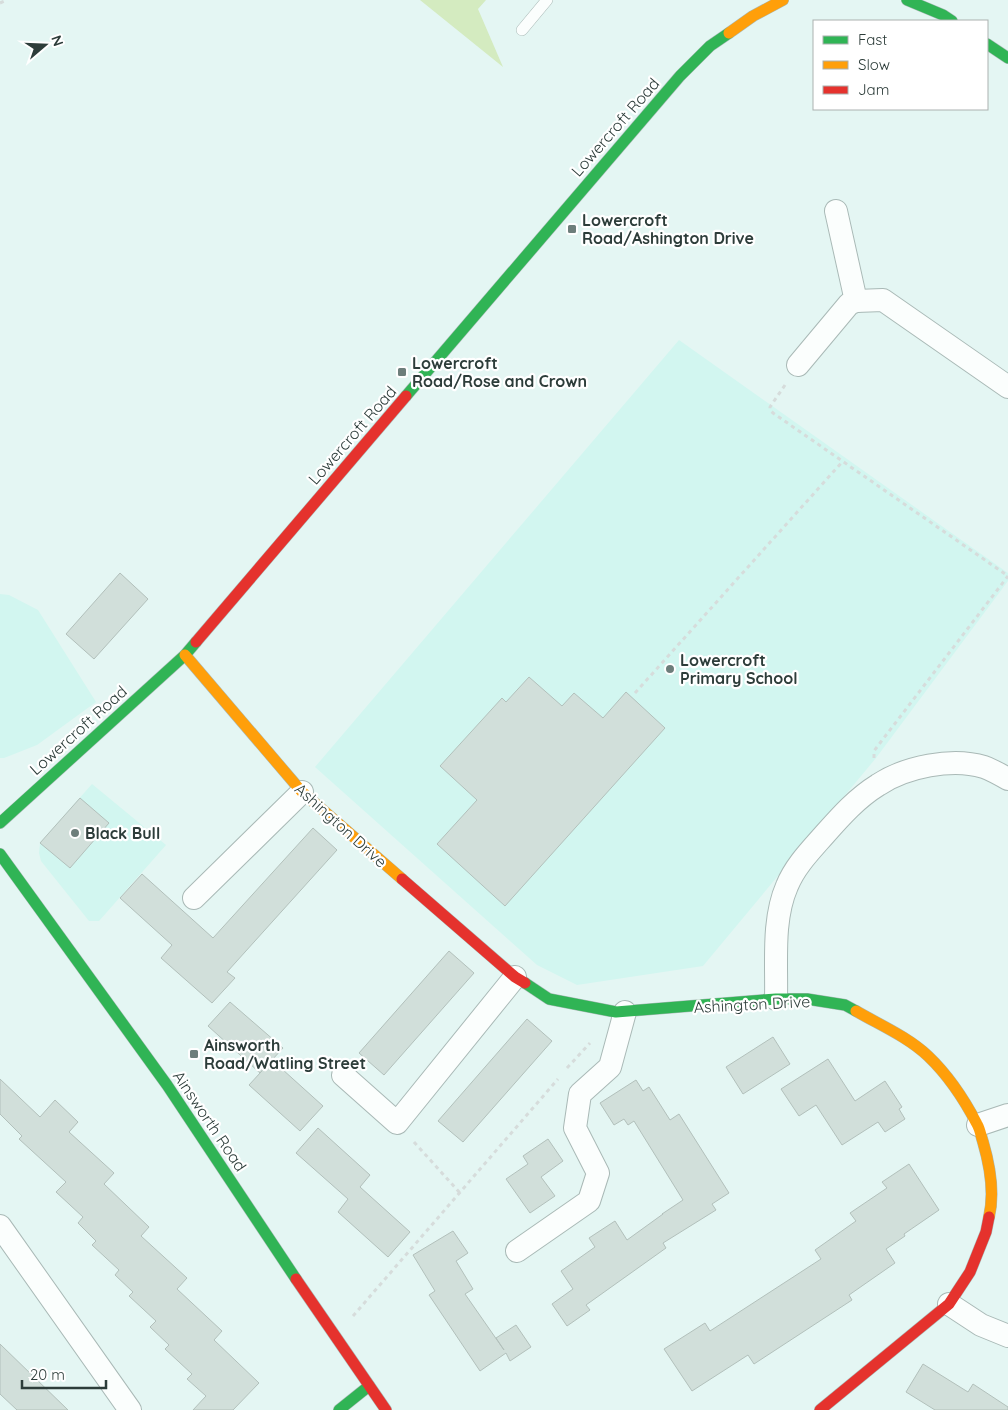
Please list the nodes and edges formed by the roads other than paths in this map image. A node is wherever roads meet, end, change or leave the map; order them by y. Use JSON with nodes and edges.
{"nodes":[{"id":1,"x":547,"y":0,"type":"edge"},
{"id":2,"x":784,"y":0,"type":"edge"},
{"id":3,"x":907,"y":0,"type":"edge"},
{"id":4,"x":950,"y":20,"type":"edge"},
{"id":5,"x":522,"y":30,"type":"dead end"},
{"id":6,"x":988,"y":45,"type":"edge"},
{"id":7,"x":1008,"y":58,"type":"edge"},
{"id":8,"x":836,"y":211,"type":"dead end"},
{"id":9,"x":856,"y":301,"type":"junction"},
{"id":10,"x":798,"y":365,"type":"road end"},
{"id":11,"x":1008,"y":387,"type":"edge"},
{"id":12,"x":185,"y":655,"type":"junction"},
{"id":13,"x":1008,"y":779,"type":"edge"},
{"id":14,"x":302,"y":792,"type":"junction"},
{"id":15,"x":0,"y":823,"type":"edge"},
{"id":16,"x":0,"y":854,"type":"edge"},
{"id":17,"x":194,"y":898,"type":"dead end"},
{"id":18,"x":515,"y":977,"type":"junction"},
{"id":19,"x":776,"y":999,"type":"junction"},
{"id":20,"x":625,"y":1012,"type":"junction"},
{"id":21,"x":343,"y":1075,"type":"dead end"},
{"id":22,"x":1008,"y":1115,"type":"edge"},
{"id":23,"x":978,"y":1125,"type":"junction"},
{"id":24,"x":0,"y":1226,"type":"edge"},
{"id":25,"x":517,"y":1251,"type":"dead end"},
{"id":26,"x":949,"y":1304,"type":"junction"},
{"id":27,"x":1008,"y":1336,"type":"edge"},
{"id":28,"x":369,"y":1386,"type":"junction"},
{"id":29,"x":130,"y":1410,"type":"edge"},
{"id":30,"x":339,"y":1410,"type":"edge"},
{"id":31,"x":386,"y":1410,"type":"edge"},
{"id":32,"x":820,"y":1410,"type":"edge"}],
"edges":[{"from":1,"to":5,"type":"lane"},
{"from":2,"to":12,"type":"street","name":"Lowercroft Road"},
{"from":3,"to":4,"type":"street"},
{"from":6,"to":7,"type":"street"},
{"from":8,"to":9,"type":"street"},
{"from":9,"to":10,"type":"street"},
{"from":9,"to":11,"type":"street"},
{"from":12,"to":14,"type":"street","name":"Ashington Drive"},
{"from":12,"to":15,"type":"street","name":"Lowercroft Road"},
{"from":13,"to":19,"type":"street"},
{"from":14,"to":17,"type":"street"},
{"from":14,"to":18,"type":"street","name":"Ashington Drive"},
{"from":16,"to":28,"type":"street","name":"Ainsworth Road"},
{"from":18,"to":20,"type":"street","name":"Ashington Drive"},
{"from":18,"to":21,"type":"street"},
{"from":19,"to":20,"type":"street","name":"Ashington Drive"},
{"from":19,"to":23,"type":"street","name":"Ashington Drive"},
{"from":20,"to":25,"type":"street"},
{"from":22,"to":23,"type":"street"},
{"from":23,"to":26,"type":"street","name":"Ashington Drive"},
{"from":24,"to":29,"type":"street"},
{"from":26,"to":27,"type":"street"},
{"from":26,"to":32,"type":"street","name":"Ashington Drive"},
{"from":28,"to":30,"type":"street"},
{"from":28,"to":31,"type":"street","name":"Ainsworth Road"}]}
